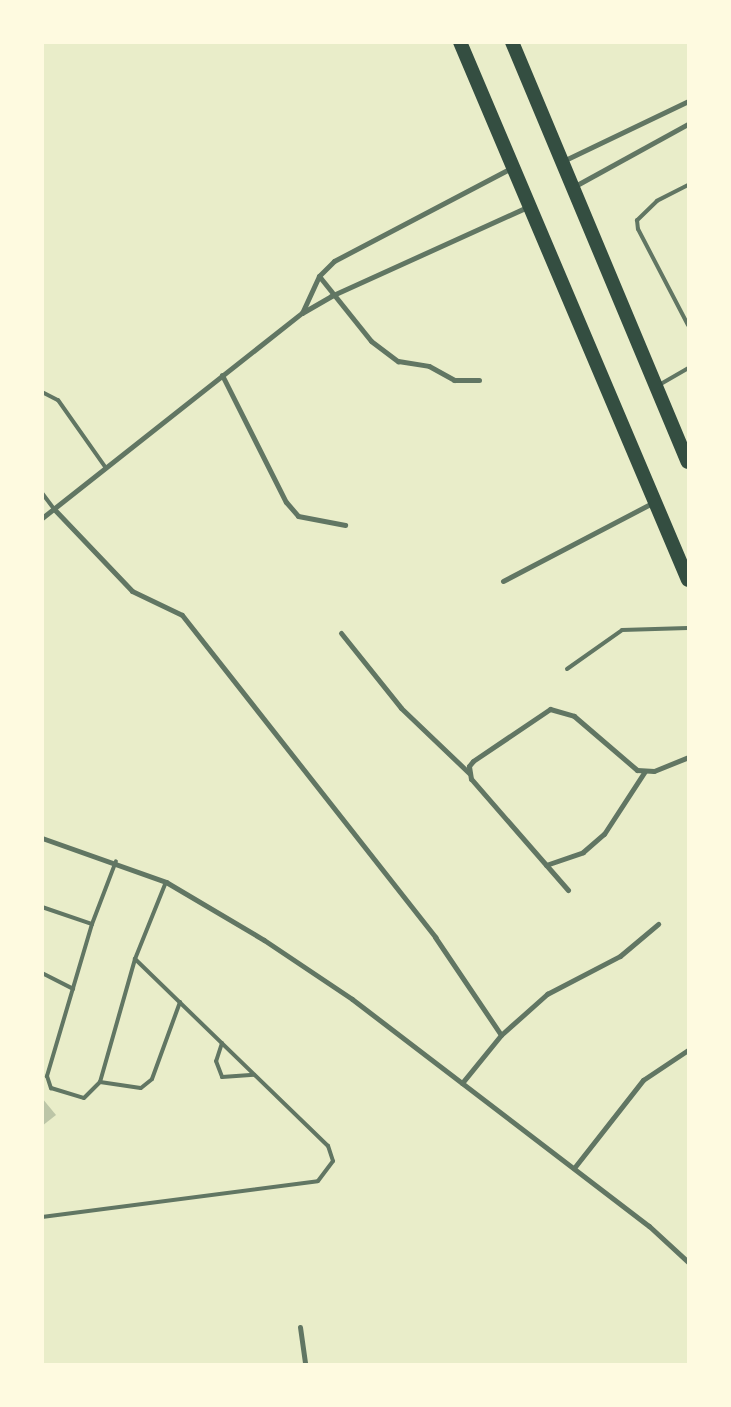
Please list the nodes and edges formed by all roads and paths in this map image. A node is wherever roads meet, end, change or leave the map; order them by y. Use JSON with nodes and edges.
{"nodes":[{"id":1,"x":460,"y":42,"type":"edge"},
{"id":2,"x":512,"y":42,"type":"edge"},
{"id":3,"x":688,"y":100,"type":"edge"},
{"id":4,"x":688,"y":124,"type":"edge"},
{"id":5,"x":563,"y":161,"type":"junction"},
{"id":6,"x":513,"y":167,"type":"junction"},
{"id":7,"x":688,"y":185,"type":"edge"},
{"id":8,"x":574,"y":186,"type":"junction"},
{"id":9,"x":531,"y":206,"type":"junction"},
{"id":10,"x":319,"y":276,"type":"junction"},
{"id":11,"x":331,"y":296,"type":"junction"},
{"id":12,"x":302,"y":313,"type":"junction"},
{"id":13,"x":688,"y":325,"type":"edge"},
{"id":14,"x":688,"y":368,"type":"edge"},
{"id":15,"x":222,"y":375,"type":"junction"},
{"id":16,"x":479,"y":380,"type":"dead end"},
{"id":17,"x":657,"y":386,"type":"junction"},
{"id":18,"x":42,"y":392,"type":"edge"},
{"id":19,"x":688,"y":462,"type":"edge"},
{"id":20,"x":106,"y":468,"type":"junction"},
{"id":21,"x":42,"y":493,"type":"edge"},
{"id":22,"x":656,"y":501,"type":"junction"},
{"id":23,"x":54,"y":509,"type":"junction"},
{"id":24,"x":42,"y":518,"type":"edge"},
{"id":25,"x":345,"y":525,"type":"dead end"},
{"id":26,"x":688,"y":580,"type":"edge"},
{"id":27,"x":503,"y":581,"type":"dead end"},
{"id":28,"x":688,"y":628,"type":"edge"},
{"id":29,"x":341,"y":633,"type":"dead end"},
{"id":30,"x":567,"y":669,"type":"dead end"},
{"id":31,"x":688,"y":757,"type":"edge"},
{"id":32,"x":645,"y":772,"type":"junction"},
{"id":33,"x":469,"y":773,"type":"junction"},
{"id":34,"x":42,"y":838,"type":"edge"},
{"id":35,"x":116,"y":861,"type":"junction"},
{"id":36,"x":546,"y":865,"type":"junction"},
{"id":37,"x":166,"y":882,"type":"junction"},
{"id":38,"x":568,"y":890,"type":"dead end"},
{"id":39,"x":43,"y":908,"type":"edge"},
{"id":40,"x":92,"y":924,"type":"junction"},
{"id":41,"x":658,"y":924,"type":"dead end"},
{"id":42,"x":135,"y":959,"type":"junction"},
{"id":43,"x":42,"y":973,"type":"edge"},
{"id":44,"x":73,"y":989,"type":"junction"},
{"id":45,"x":180,"y":1002,"type":"junction"},
{"id":46,"x":501,"y":1036,"type":"junction"},
{"id":47,"x":222,"y":1043,"type":"junction"},
{"id":48,"x":688,"y":1050,"type":"edge"},
{"id":49,"x":254,"y":1075,"type":"junction"},
{"id":50,"x":100,"y":1082,"type":"junction"},
{"id":51,"x":462,"y":1083,"type":"junction"},
{"id":52,"x":574,"y":1168,"type":"junction"},
{"id":53,"x":42,"y":1217,"type":"edge"},
{"id":54,"x":688,"y":1262,"type":"edge"},
{"id":55,"x":300,"y":1327,"type":"dead end"},
{"id":56,"x":306,"y":1364,"type":"edge"}],
"edges":[{"from":1,"to":6,"type":"highway"},
{"from":2,"to":5,"type":"highway"},
{"from":3,"to":5,"type":"street"},
{"from":4,"to":8,"type":"street"},
{"from":5,"to":8,"type":"highway"},
{"from":6,"to":9,"type":"highway"},
{"from":6,"to":10,"type":"street"},
{"from":7,"to":13,"type":"lane"},
{"from":8,"to":17,"type":"highway"},
{"from":9,"to":11,"type":"street"},
{"from":9,"to":22,"type":"highway"},
{"from":10,"to":11,"type":"street"},
{"from":10,"to":12,"type":"street"},
{"from":11,"to":12,"type":"street"},
{"from":11,"to":16,"type":"street"},
{"from":12,"to":15,"type":"street"},
{"from":14,"to":17,"type":"lane"},
{"from":15,"to":20,"type":"street"},
{"from":15,"to":25,"type":"street"},
{"from":17,"to":19,"type":"highway"},
{"from":18,"to":20,"type":"lane"},
{"from":20,"to":23,"type":"street"},
{"from":21,"to":23,"type":"lane"},
{"from":22,"to":26,"type":"highway"},
{"from":22,"to":27,"type":"street"},
{"from":23,"to":24,"type":"street"},
{"from":23,"to":46,"type":"street"},
{"from":28,"to":30,"type":"lane"},
{"from":29,"to":33,"type":"street"},
{"from":31,"to":32,"type":"street"},
{"from":32,"to":33,"type":"street"},
{"from":32,"to":36,"type":"street"},
{"from":33,"to":36,"type":"street"},
{"from":34,"to":35,"type":"street"},
{"from":35,"to":37,"type":"street"},
{"from":35,"to":40,"type":"lane"},
{"from":36,"to":38,"type":"street"},
{"from":37,"to":42,"type":"lane"},
{"from":37,"to":51,"type":"street"},
{"from":39,"to":40,"type":"lane"},
{"from":40,"to":44,"type":"lane"},
{"from":41,"to":46,"type":"street"},
{"from":42,"to":45,"type":"lane"},
{"from":42,"to":50,"type":"lane"},
{"from":43,"to":44,"type":"lane"},
{"from":44,"to":50,"type":"lane"},
{"from":45,"to":47,"type":"lane"},
{"from":45,"to":50,"type":"lane"},
{"from":46,"to":51,"type":"street"},
{"from":47,"to":49,"type":"lane"},
{"from":47,"to":49,"type":"lane"},
{"from":48,"to":52,"type":"street"},
{"from":49,"to":53,"type":"lane"},
{"from":51,"to":52,"type":"street"},
{"from":52,"to":54,"type":"street"},
{"from":55,"to":56,"type":"street"}]}
